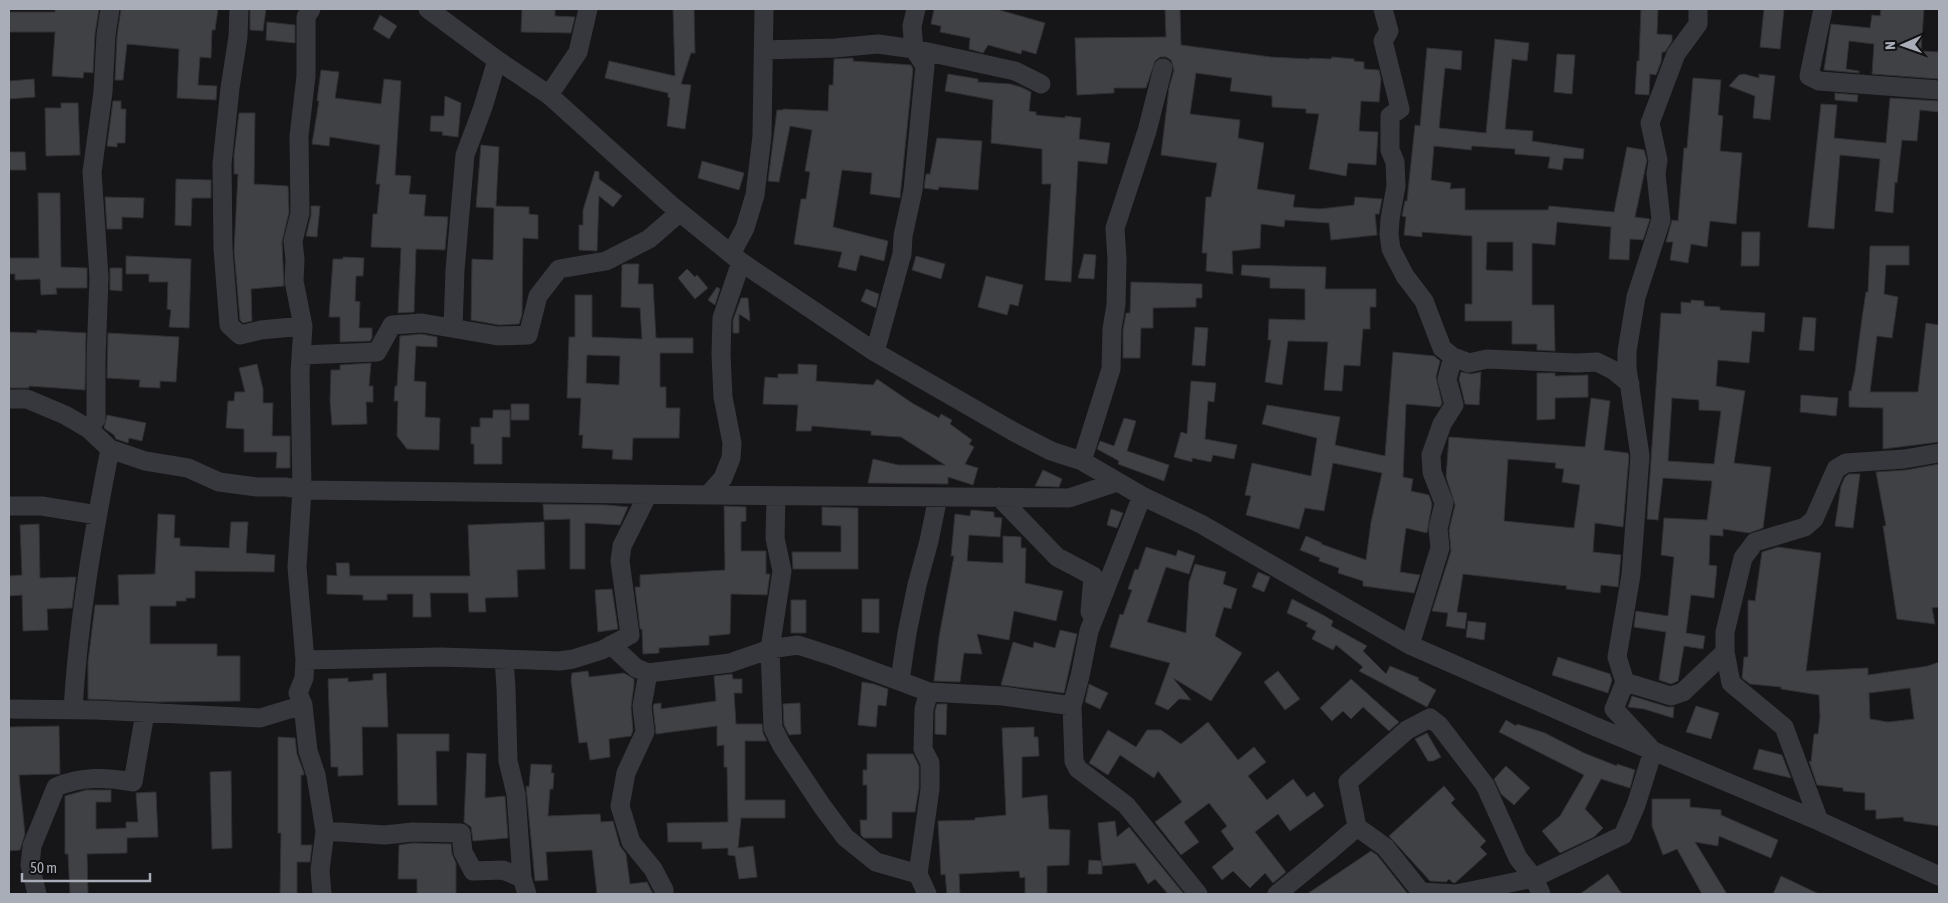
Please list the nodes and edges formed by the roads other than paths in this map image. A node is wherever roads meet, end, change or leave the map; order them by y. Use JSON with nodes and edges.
{"nodes":[{"id":1,"x":110,"y":9,"type":"edge"},
{"id":2,"x":239,"y":9,"type":"edge"},
{"id":3,"x":311,"y":9,"type":"edge"},
{"id":4,"x":588,"y":9,"type":"edge"},
{"id":5,"x":764,"y":9,"type":"edge"},
{"id":6,"x":916,"y":9,"type":"edge"},
{"id":7,"x":1383,"y":9,"type":"edge"},
{"id":8,"x":1698,"y":9,"type":"edge"},
{"id":9,"x":1823,"y":9,"type":"edge"},
{"id":10,"x":433,"y":10,"type":"edge"},
{"id":11,"x":914,"y":49,"type":"junction"},
{"id":12,"x":763,"y":50,"type":"junction"},
{"id":13,"x":497,"y":60,"type":"junction"},
{"id":14,"x":1163,"y":68,"type":"dead end"},
{"id":15,"x":1041,"y":84,"type":"dead end"},
{"id":16,"x":1939,"y":90,"type":"edge"},
{"id":17,"x":549,"y":95,"type":"junction"},
{"id":18,"x":679,"y":213,"type":"junction"},
{"id":19,"x":736,"y":258,"type":"junction"},
{"id":20,"x":303,"y":326,"type":"junction"},
{"id":21,"x":453,"y":328,"type":"junction"},
{"id":22,"x":875,"y":352,"type":"junction"},
{"id":23,"x":301,"y":355,"type":"junction"},
{"id":24,"x":1453,"y":357,"type":"junction"},
{"id":25,"x":1630,"y":384,"type":"junction"},
{"id":26,"x":9,"y":399,"type":"edge"},
{"id":27,"x":89,"y":429,"type":"junction"},
{"id":28,"x":110,"y":449,"type":"junction"},
{"id":29,"x":1939,"y":453,"type":"edge"},
{"id":30,"x":1082,"y":460,"type":"junction"},
{"id":31,"x":1117,"y":482,"type":"junction"},
{"id":32,"x":302,"y":490,"type":"junction"},
{"id":33,"x":708,"y":494,"type":"junction"},
{"id":34,"x":647,"y":496,"type":"junction"},
{"id":35,"x":776,"y":496,"type":"junction"},
{"id":36,"x":938,"y":496,"type":"junction"},
{"id":37,"x":1142,"y":496,"type":"junction"},
{"id":38,"x":999,"y":497,"type":"junction"},
{"id":39,"x":9,"y":506,"type":"edge"},
{"id":40,"x":97,"y":515,"type":"junction"},
{"id":41,"x":1089,"y":631,"type":"junction"},
{"id":42,"x":611,"y":645,"type":"junction"},
{"id":43,"x":1410,"y":645,"type":"junction"},
{"id":44,"x":770,"y":649,"type":"junction"},
{"id":45,"x":1725,"y":652,"type":"junction"},
{"id":46,"x":504,"y":659,"type":"junction"},
{"id":47,"x":305,"y":660,"type":"junction"},
{"id":48,"x":648,"y":673,"type":"junction"},
{"id":49,"x":900,"y":680,"type":"junction"},
{"id":50,"x":1625,"y":682,"type":"junction"},
{"id":51,"x":929,"y":692,"type":"junction"},
{"id":52,"x":303,"y":705,"type":"junction"},
{"id":53,"x":1072,"y":706,"type":"junction"},
{"id":54,"x":9,"y":709,"type":"edge"},
{"id":55,"x":73,"y":710,"type":"junction"},
{"id":56,"x":145,"y":713,"type":"junction"},
{"id":57,"x":1653,"y":751,"type":"junction"},
{"id":58,"x":1819,"y":821,"type":"junction"},
{"id":59,"x":1357,"y":827,"type":"junction"},
{"id":60,"x":325,"y":831,"type":"junction"},
{"id":61,"x":918,"y":874,"type":"junction"},
{"id":62,"x":1939,"y":876,"type":"edge"},
{"id":63,"x":525,"y":886,"type":"edge"},
{"id":64,"x":1537,"y":886,"type":"edge"},
{"id":65,"x":37,"y":894,"type":"edge"},
{"id":66,"x":322,"y":894,"type":"edge"},
{"id":67,"x":664,"y":894,"type":"edge"},
{"id":68,"x":927,"y":894,"type":"edge"},
{"id":69,"x":1198,"y":894,"type":"edge"},
{"id":70,"x":1277,"y":894,"type":"edge"}],
"edges":[{"from":1,"to":27,"type":"street"},
{"from":2,"to":20,"type":"street"},
{"from":3,"to":20,"type":"street"},
{"from":4,"to":17,"type":"street"},
{"from":5,"to":12,"type":"street"},
{"from":6,"to":11,"type":"street"},
{"from":7,"to":24,"type":"street"},
{"from":8,"to":25,"type":"street"},
{"from":9,"to":16,"type":"street"},
{"from":10,"to":13,"type":"street"},
{"from":11,"to":12,"type":"street"},
{"from":11,"to":15,"type":"street"},
{"from":11,"to":22,"type":"street"},
{"from":12,"to":19,"type":"street"},
{"from":13,"to":17,"type":"street"},
{"from":13,"to":21,"type":"street"},
{"from":14,"to":30,"type":"street"},
{"from":17,"to":18,"type":"street"},
{"from":18,"to":19,"type":"street"},
{"from":18,"to":21,"type":"street"},
{"from":19,"to":22,"type":"street"},
{"from":19,"to":33,"type":"street"},
{"from":20,"to":23,"type":"street"},
{"from":21,"to":23,"type":"street"},
{"from":22,"to":30,"type":"street"},
{"from":23,"to":32,"type":"street"},
{"from":24,"to":25,"type":"street"},
{"from":24,"to":43,"type":"street"},
{"from":25,"to":50,"type":"street"},
{"from":26,"to":27,"type":"street"},
{"from":27,"to":28,"type":"street"},
{"from":28,"to":32,"type":"street"},
{"from":28,"to":40,"type":"street"},
{"from":29,"to":45,"type":"street"},
{"from":30,"to":31,"type":"street"},
{"from":31,"to":37,"type":"street"},
{"from":31,"to":38,"type":"street"},
{"from":32,"to":34,"type":"street"},
{"from":32,"to":47,"type":"street"},
{"from":33,"to":34,"type":"street"},
{"from":33,"to":35,"type":"street"},
{"from":34,"to":42,"type":"street"},
{"from":35,"to":36,"type":"street"},
{"from":35,"to":44,"type":"street"},
{"from":36,"to":38,"type":"street"},
{"from":36,"to":49,"type":"street"},
{"from":37,"to":41,"type":"street"},
{"from":37,"to":43,"type":"street"},
{"from":38,"to":41,"type":"street"},
{"from":39,"to":40,"type":"street"},
{"from":40,"to":55,"type":"street"},
{"from":41,"to":53,"type":"street"},
{"from":42,"to":46,"type":"street"},
{"from":42,"to":48,"type":"street"},
{"from":43,"to":57,"type":"street"},
{"from":44,"to":48,"type":"street"},
{"from":44,"to":49,"type":"street"},
{"from":44,"to":61,"type":"street"},
{"from":45,"to":50,"type":"street"},
{"from":45,"to":58,"type":"street"},
{"from":46,"to":47,"type":"street"},
{"from":46,"to":63,"type":"street"},
{"from":47,"to":52,"type":"street"},
{"from":48,"to":67,"type":"street"},
{"from":49,"to":51,"type":"street"},
{"from":50,"to":57,"type":"street"},
{"from":51,"to":53,"type":"street"},
{"from":51,"to":61,"type":"street"},
{"from":52,"to":56,"type":"street"},
{"from":52,"to":60,"type":"street"},
{"from":53,"to":69,"type":"street"},
{"from":54,"to":55,"type":"street"},
{"from":55,"to":56,"type":"street"},
{"from":56,"to":65,"type":"street"},
{"from":57,"to":58,"type":"street"},
{"from":57,"to":64,"type":"street"},
{"from":58,"to":62,"type":"street"},
{"from":59,"to":64,"type":"street"},
{"from":59,"to":64,"type":"street"},
{"from":59,"to":70,"type":"street"},
{"from":60,"to":63,"type":"street"},
{"from":60,"to":66,"type":"street"},
{"from":61,"to":68,"type":"street"}]}
